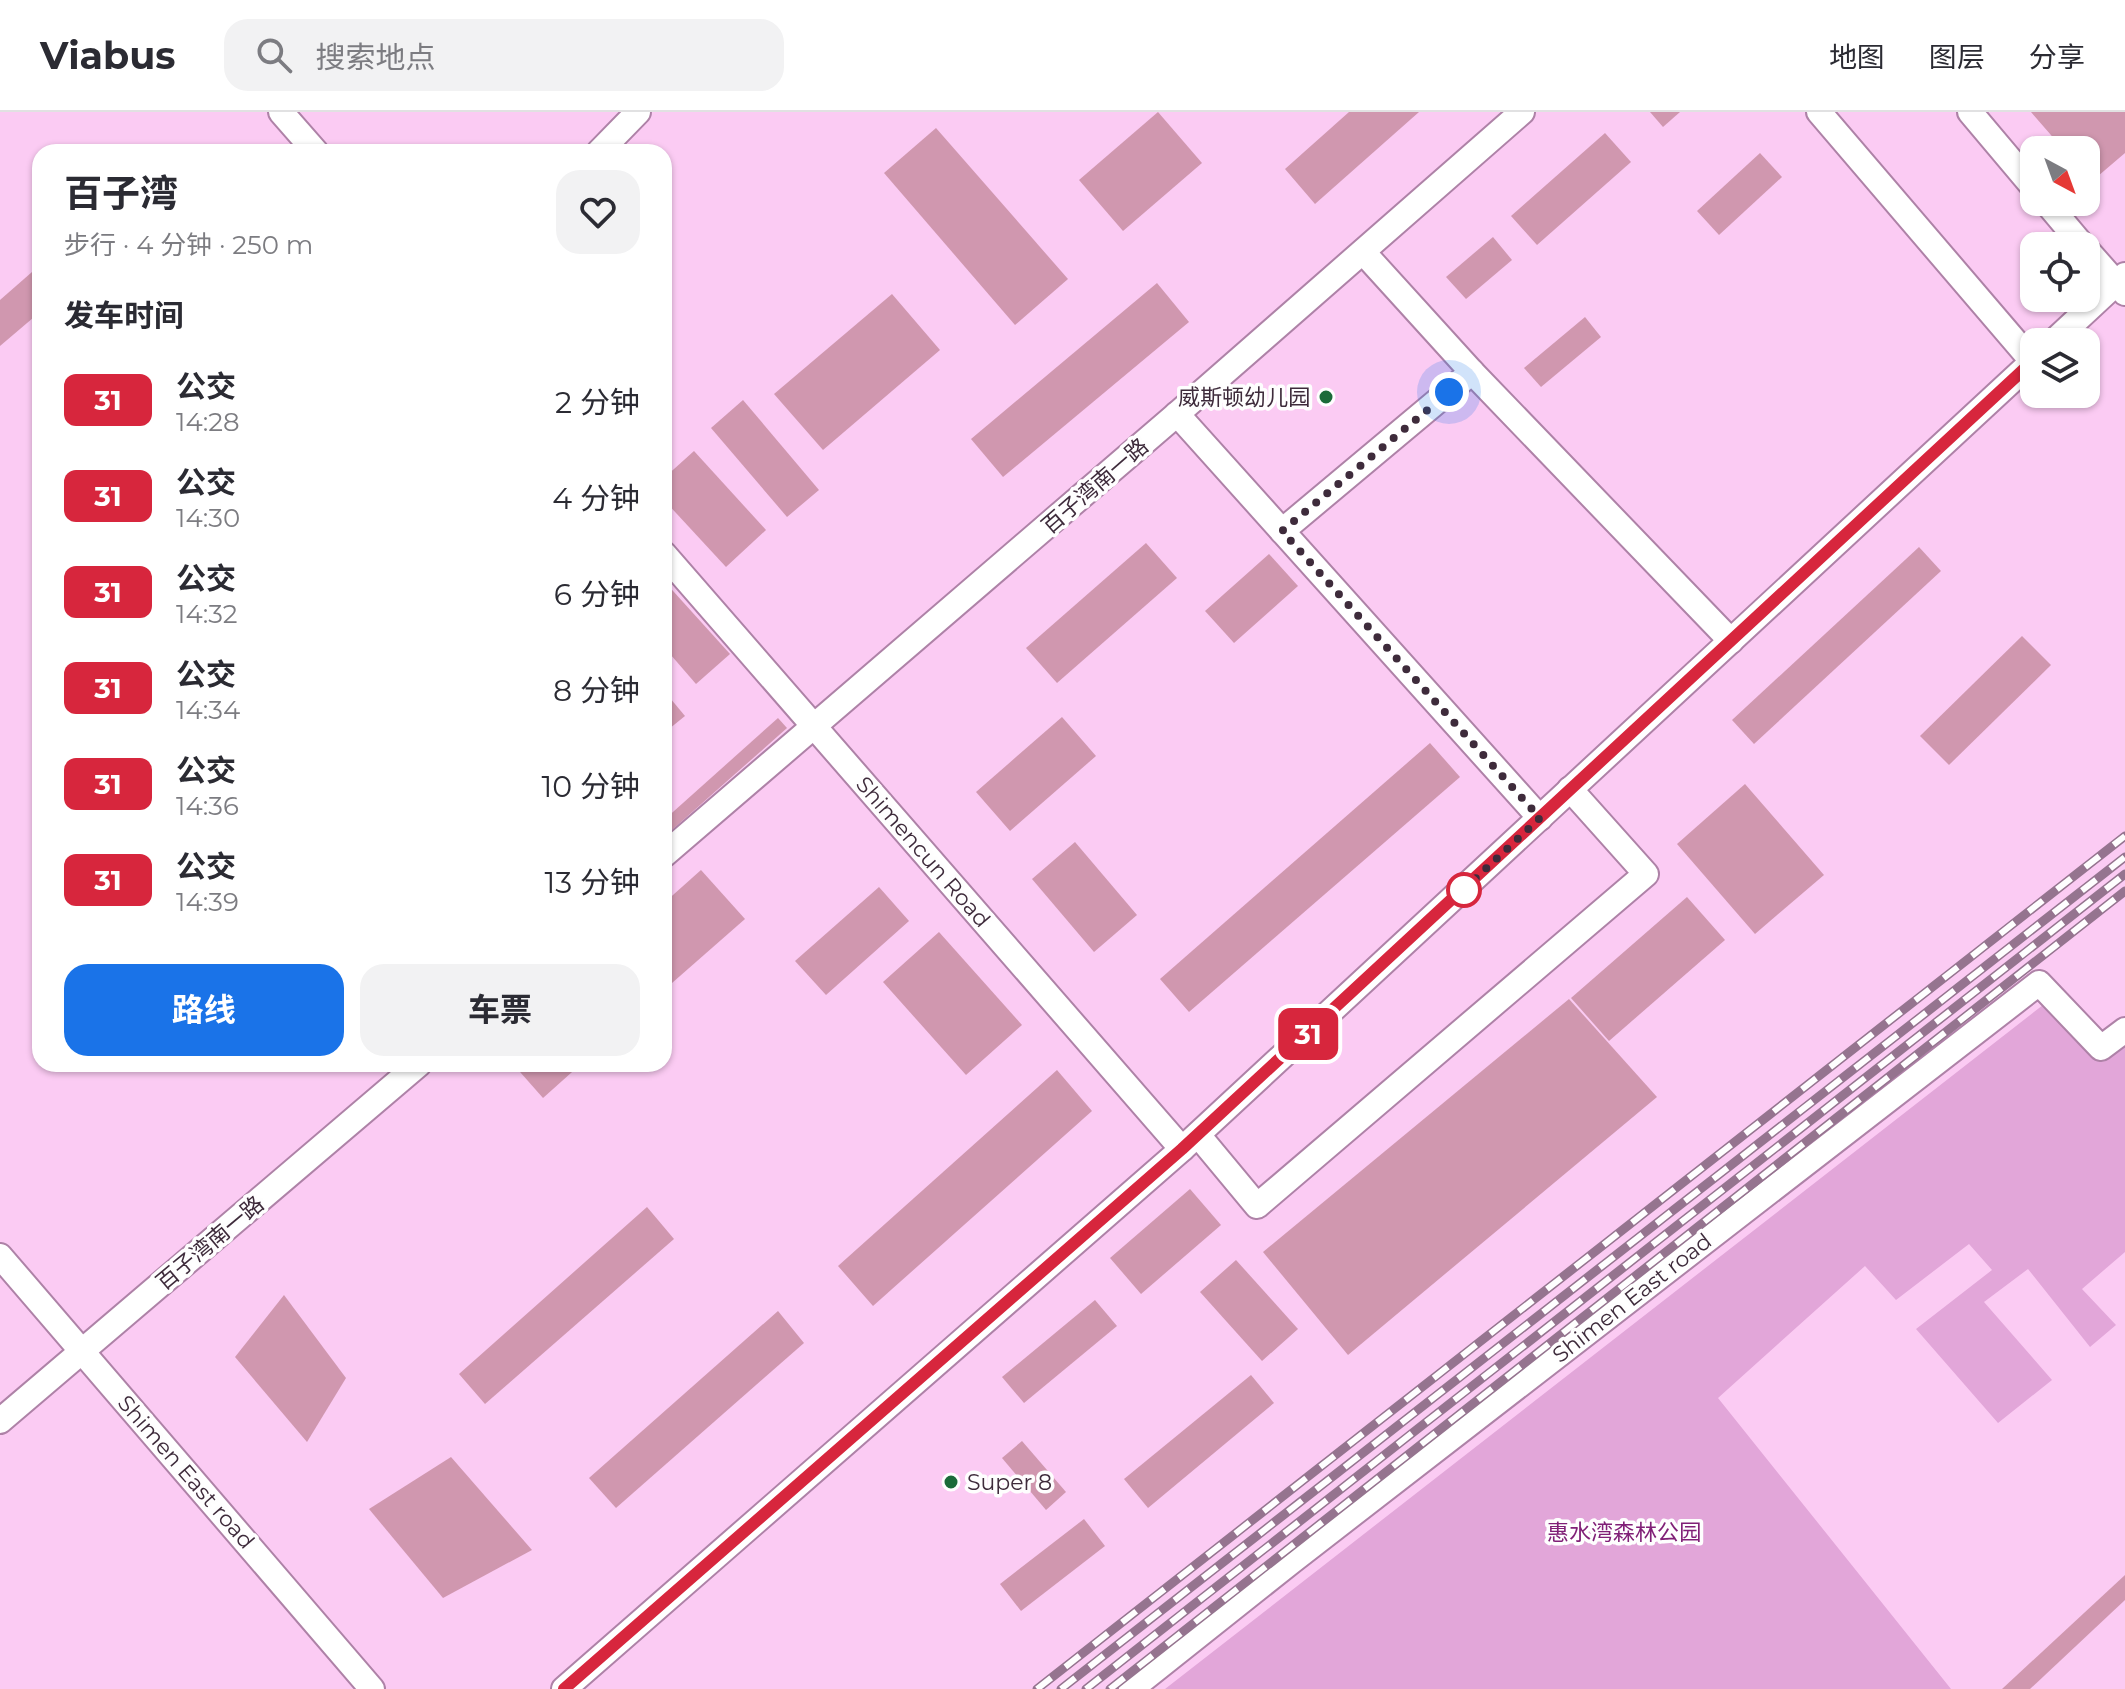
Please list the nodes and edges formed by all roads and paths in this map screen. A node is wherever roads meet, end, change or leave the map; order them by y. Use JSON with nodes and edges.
{"nodes":[{"id":1,"x":281,"y":112,"type":"edge"},
{"id":2,"x":638,"y":112,"type":"edge"},
{"id":3,"x":1522,"y":112,"type":"edge"},
{"id":4,"x":1819,"y":112,"type":"edge"},
{"id":5,"x":1970,"y":112,"type":"edge"},
{"id":6,"x":309,"y":144,"type":"edge"},
{"id":7,"x":607,"y":144,"type":"edge"},
{"id":8,"x":2020,"y":171,"type":"edge"},
{"id":9,"x":2058,"y":216,"type":"edge"},
{"id":10,"x":2071,"y":232,"type":"edge"},
{"id":11,"x":1363,"y":252,"type":"junction"},
{"id":12,"x":2100,"y":263,"type":"edge"},
{"id":13,"x":2122,"y":284,"type":"edge"},
{"id":14,"x":2070,"y":328,"type":"edge"},
{"id":15,"x":2020,"y":346,"type":"edge"},
{"id":16,"x":1472,"y":372,"type":"junction"},
{"id":17,"x":2020,"y":373,"type":"edge"},
{"id":18,"x":1177,"y":414,"type":"junction"},
{"id":19,"x":1282,"y":531,"type":"junction"},
{"id":20,"x":672,"y":563,"type":"edge"},
{"id":21,"x":1731,"y":641,"type":"junction"},
{"id":22,"x":814,"y":727,"type":"junction"},
{"id":23,"x":1570,"y":789,"type":"junction"},
{"id":24,"x":1540,"y":818,"type":"junction"},
{"id":25,"x":672,"y":848,"type":"edge"},
{"id":26,"x":2125,"y":1030,"type":"edge"},
{"id":27,"x":410,"y":1072,"type":"edge"},
{"id":28,"x":1190,"y":1142,"type":"junction"},
{"id":29,"x":0,"y":1256,"type":"edge"},
{"id":30,"x":82,"y":1351,"type":"junction"},
{"id":31,"x":0,"y":1421,"type":"edge"},
{"id":32,"x":372,"y":1689,"type":"edge"},
{"id":33,"x":564,"y":1689,"type":"edge"},
{"id":34,"x":1131,"y":1689,"type":"edge"}],
"edges":[{"from":1,"to":6,"type":"street"},
{"from":2,"to":7,"type":"street"},
{"from":3,"to":11,"type":"street","name":"百子湾南一路"},
{"from":4,"to":15,"type":"street"},
{"from":5,"to":8,"type":"street"},
{"from":9,"to":10,"type":"street"},
{"from":11,"to":16,"type":"street"},
{"from":11,"to":18,"type":"street","name":"百子湾南一路"},
{"from":12,"to":13,"type":"street"},
{"from":13,"to":14,"type":"street"},
{"from":16,"to":19,"type":"street"},
{"from":16,"to":21,"type":"street"},
{"from":17,"to":21,"type":"street"},
{"from":18,"to":19,"type":"street"},
{"from":18,"to":22,"type":"street","name":"百子湾南一路"},
{"from":19,"to":24,"type":"street"},
{"from":20,"to":22,"type":"street","name":"Shimencun Road"},
{"from":21,"to":23,"type":"street"},
{"from":22,"to":25,"type":"street","name":"百子湾南一路"},
{"from":22,"to":28,"type":"street","name":"Shimencun Road"},
{"from":23,"to":24,"type":"street"},
{"from":23,"to":28,"type":"street","name":"Shimencun Road"},
{"from":24,"to":28,"type":"street"},
{"from":26,"to":34,"type":"street","name":"Shimen East road"},
{"from":27,"to":30,"type":"street","name":"百子湾南一路"},
{"from":28,"to":33,"type":"street"},
{"from":29,"to":30,"type":"street","name":"Shimen East road"},
{"from":30,"to":31,"type":"street","name":"百子湾南一路"},
{"from":30,"to":32,"type":"street","name":"Shimen East road"}]}
